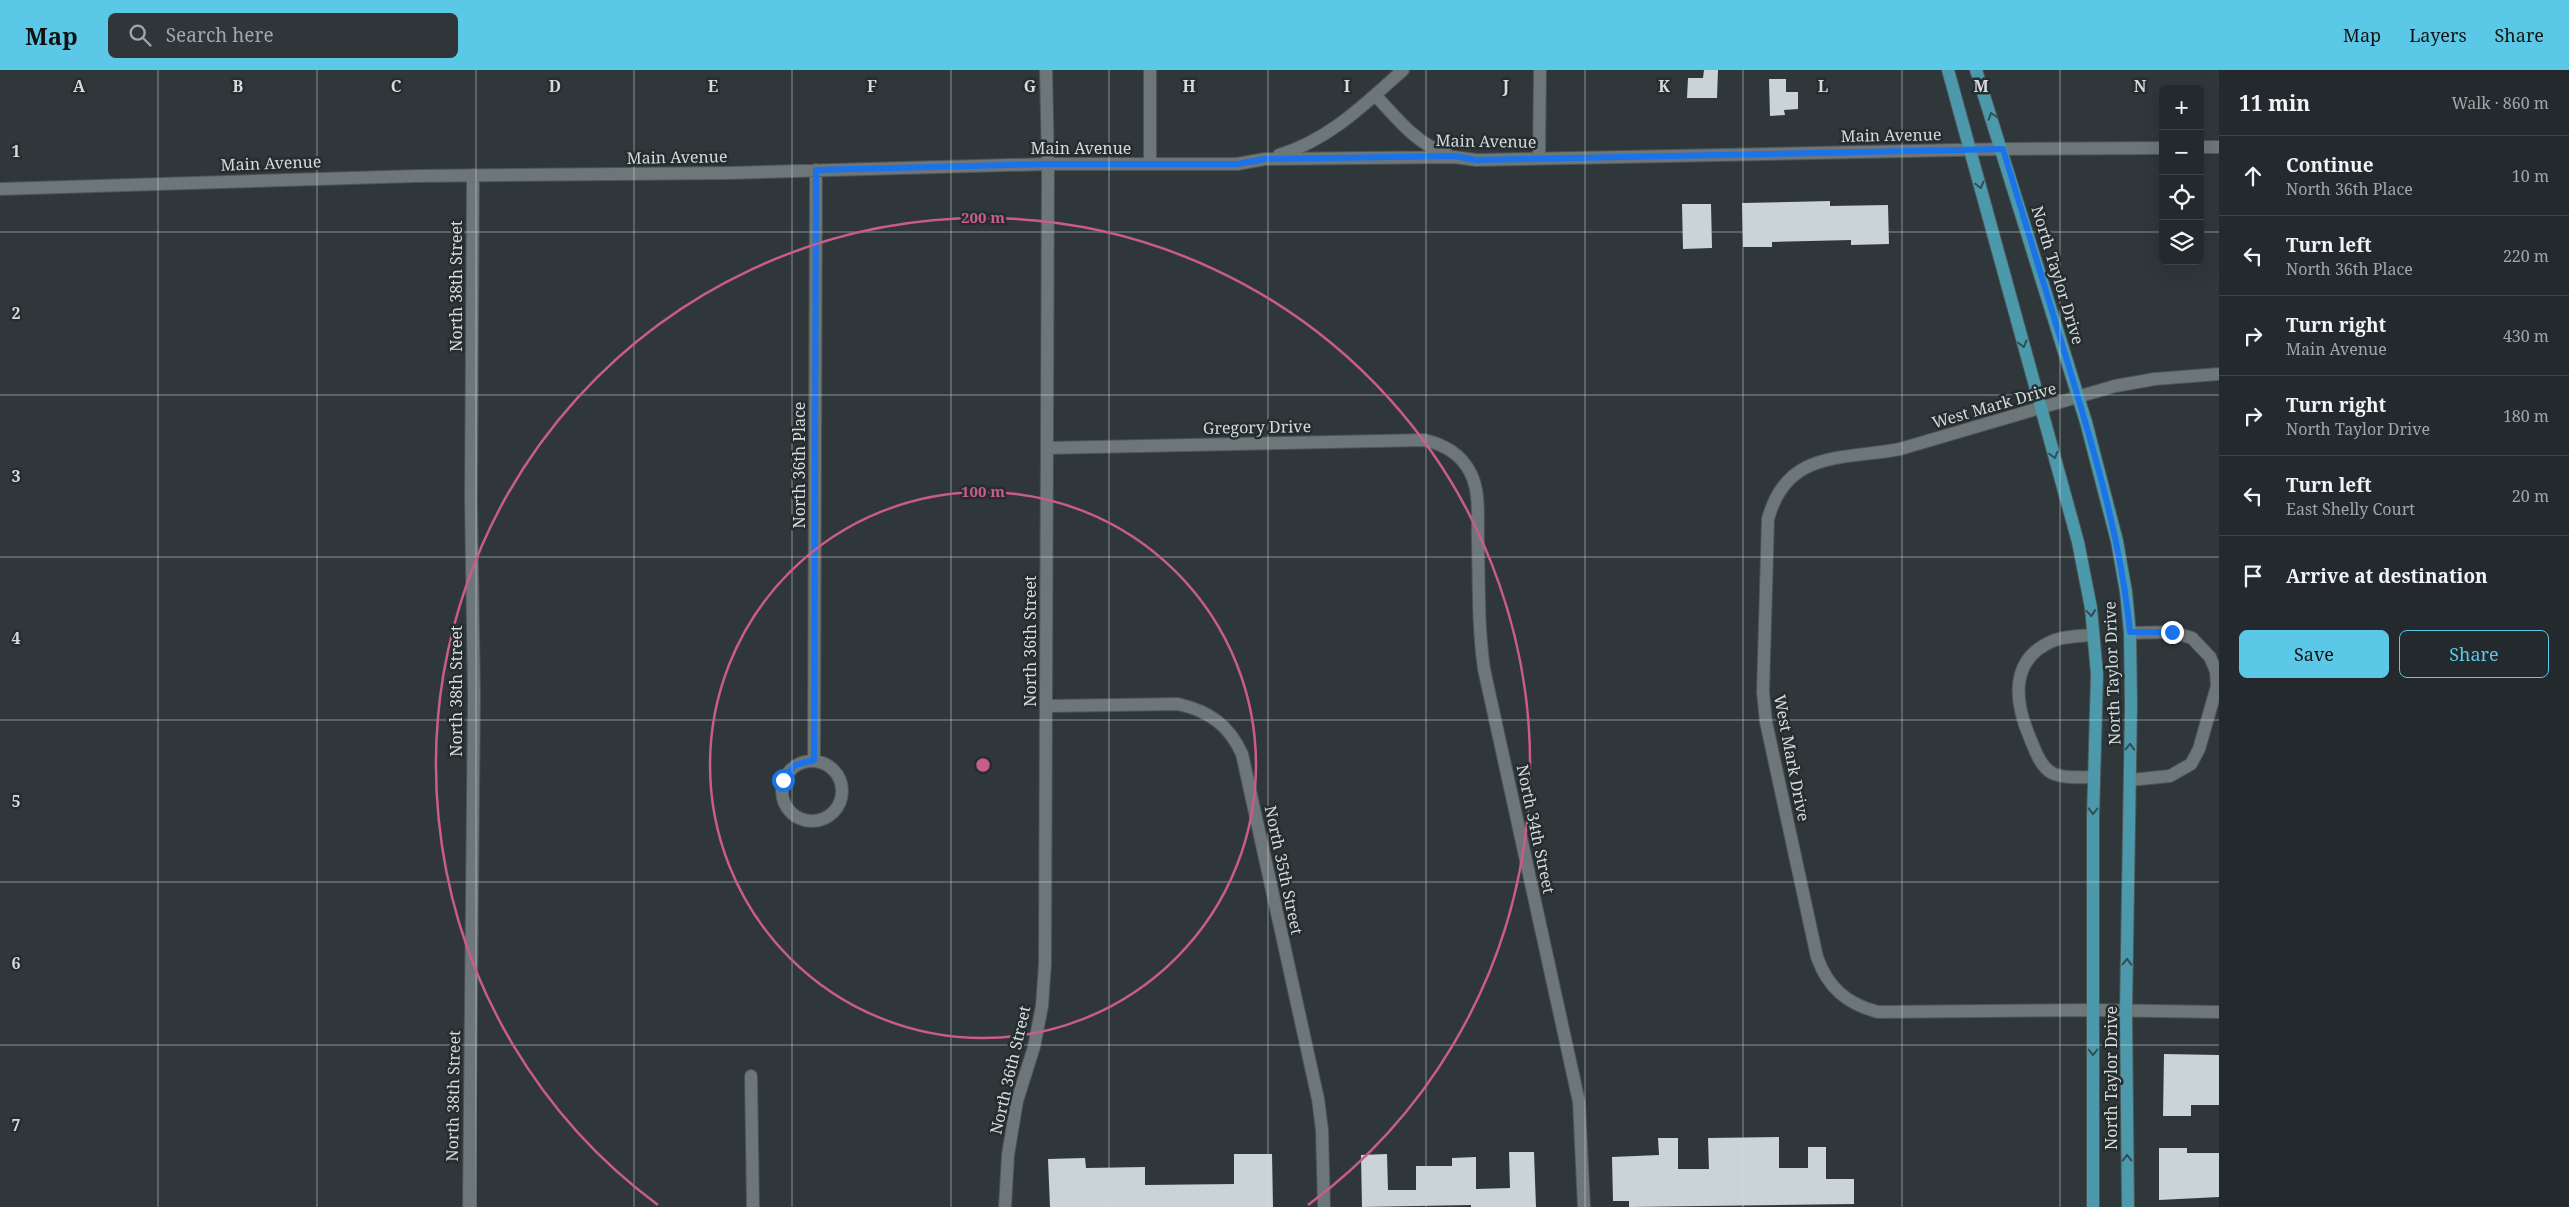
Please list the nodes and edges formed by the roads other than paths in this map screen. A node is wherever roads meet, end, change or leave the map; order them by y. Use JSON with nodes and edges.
{"nodes":[{"id":1,"x":1046,"y":70,"type":"edge"},
{"id":2,"x":1150,"y":70,"type":"edge"},
{"id":3,"x":1403,"y":70,"type":"edge"},
{"id":4,"x":1540,"y":70,"type":"edge"},
{"id":5,"x":1948,"y":70,"type":"edge"},
{"id":6,"x":1976,"y":70,"type":"edge"},
{"id":7,"x":1376,"y":95,"type":"junction"},
{"id":8,"x":2204,"y":147,"type":"edge"},
{"id":9,"x":2219,"y":147,"type":"edge"},
{"id":10,"x":2159,"y":148,"type":"edge"},
{"id":11,"x":2003,"y":149,"type":"junction"},
{"id":12,"x":1970,"y":150,"type":"junction"},
{"id":13,"x":1454,"y":156,"type":"junction"},
{"id":14,"x":1539,"y":158,"type":"junction"},
{"id":15,"x":1265,"y":159,"type":"junction"},
{"id":16,"x":1048,"y":164,"type":"junction"},
{"id":17,"x":1150,"y":164,"type":"junction"},
{"id":18,"x":816,"y":170,"type":"junction"},
{"id":19,"x":473,"y":175,"type":"junction"},
{"id":20,"x":0,"y":189,"type":"edge"},
{"id":21,"x":2219,"y":374,"type":"edge"},
{"id":22,"x":2078,"y":397,"type":"junction"},
{"id":23,"x":2041,"y":408,"type":"junction"},
{"id":24,"x":1047,"y":448,"type":"junction"},
{"id":25,"x":1462,"y":459,"type":"joint"},
{"id":26,"x":2130,"y":632,"type":"junction"},
{"id":27,"x":2093,"y":635,"type":"junction"},
{"id":28,"x":1046,"y":706,"type":"junction"},
{"id":29,"x":814,"y":760,"type":"junction"},
{"id":30,"x":2094,"y":777,"type":"junction"},
{"id":31,"x":2130,"y":780,"type":"junction"},
{"id":32,"x":2093,"y":1010,"type":"junction"},
{"id":33,"x":2126,"y":1011,"type":"junction"},
{"id":34,"x":2219,"y":1012,"type":"edge"},
{"id":35,"x":751,"y":1076,"type":"dead end"},
{"id":36,"x":469,"y":1207,"type":"edge"},
{"id":37,"x":753,"y":1207,"type":"edge"},
{"id":38,"x":1006,"y":1207,"type":"edge"},
{"id":39,"x":1324,"y":1207,"type":"edge"},
{"id":40,"x":1584,"y":1207,"type":"edge"},
{"id":41,"x":2093,"y":1207,"type":"edge"},
{"id":42,"x":2128,"y":1207,"type":"edge"}],
"edges":[{"from":1,"to":16,"type":"street","name":"North 36th Street"},
{"from":2,"to":17,"type":"street"},
{"from":3,"to":7,"type":"street"},
{"from":4,"to":14,"type":"street"},
{"from":5,"to":12,"type":"main road","name":"North Taylor Drive"},
{"from":11,"to":6,"type":"main road","name":"North Taylor Drive","one_way":true},
{"from":7,"to":13,"type":"street"},
{"from":7,"to":15,"type":"street"},
{"from":8,"to":9,"type":"street"},
{"from":10,"to":11,"type":"street","name":"Main Avenue"},
{"from":11,"to":12,"type":"street","name":"Main Avenue"},
{"from":11,"to":22,"type":"main road","name":"North Taylor Drive"},
{"from":12,"to":14,"type":"street","name":"Main Avenue"},
{"from":12,"to":23,"type":"main road","name":"North Taylor Drive","one_way":true},
{"from":13,"to":14,"type":"street","name":"Main Avenue"},
{"from":13,"to":15,"type":"street","name":"Main Avenue"},
{"from":15,"to":17,"type":"street","name":"Main Avenue"},
{"from":16,"to":17,"type":"street","name":"Main Avenue"},
{"from":16,"to":18,"type":"street","name":"Main Avenue"},
{"from":16,"to":24,"type":"street","name":"North 36th Street"},
{"from":18,"to":19,"type":"street","name":"Main Avenue"},
{"from":18,"to":29,"type":"street","name":"North 36th Place"},
{"from":19,"to":20,"type":"street","name":"Main Avenue"},
{"from":19,"to":36,"type":"street","name":"North 38th Street"},
{"from":21,"to":22,"type":"street","name":"West Mark Drive"},
{"from":22,"to":23,"type":"street","name":"West Mark Drive"},
{"from":22,"to":26,"type":"main road","name":"North Taylor Drive"},
{"from":23,"to":27,"type":"main road","name":"North Taylor Drive","one_way":true},
{"from":23,"to":32,"type":"street","name":"West Mark Drive"},
{"from":24,"to":25,"type":"street","name":"Gregory Drive"},
{"from":24,"to":28,"type":"street","name":"North 36th Street"},
{"from":25,"to":40,"type":"street","name":"North 34th Street"},
{"from":31,"to":26,"type":"main road","name":"North Taylor Drive","one_way":true},
{"from":26,"to":31,"type":"street"},
{"from":27,"to":30,"type":"main road","name":"North Taylor Drive"},
{"from":27,"to":30,"type":"street"},
{"from":28,"to":38,"type":"street","name":"North 36th Street"},
{"from":28,"to":39,"type":"street","name":"North 35th Street"},
{"from":29,"to":29,"type":"street"},
{"from":30,"to":32,"type":"main road","name":"North Taylor Drive","one_way":true},
{"from":33,"to":31,"type":"main road","name":"North Taylor Drive","one_way":true},
{"from":32,"to":33,"type":"street","name":"West Mark Drive"},
{"from":32,"to":41,"type":"main road","name":"North Taylor Drive","one_way":true},
{"from":33,"to":34,"type":"street","name":"West Mark Drive"},
{"from":42,"to":33,"type":"main road","name":"North Taylor Drive","one_way":true},
{"from":35,"to":37,"type":"street"}]}
